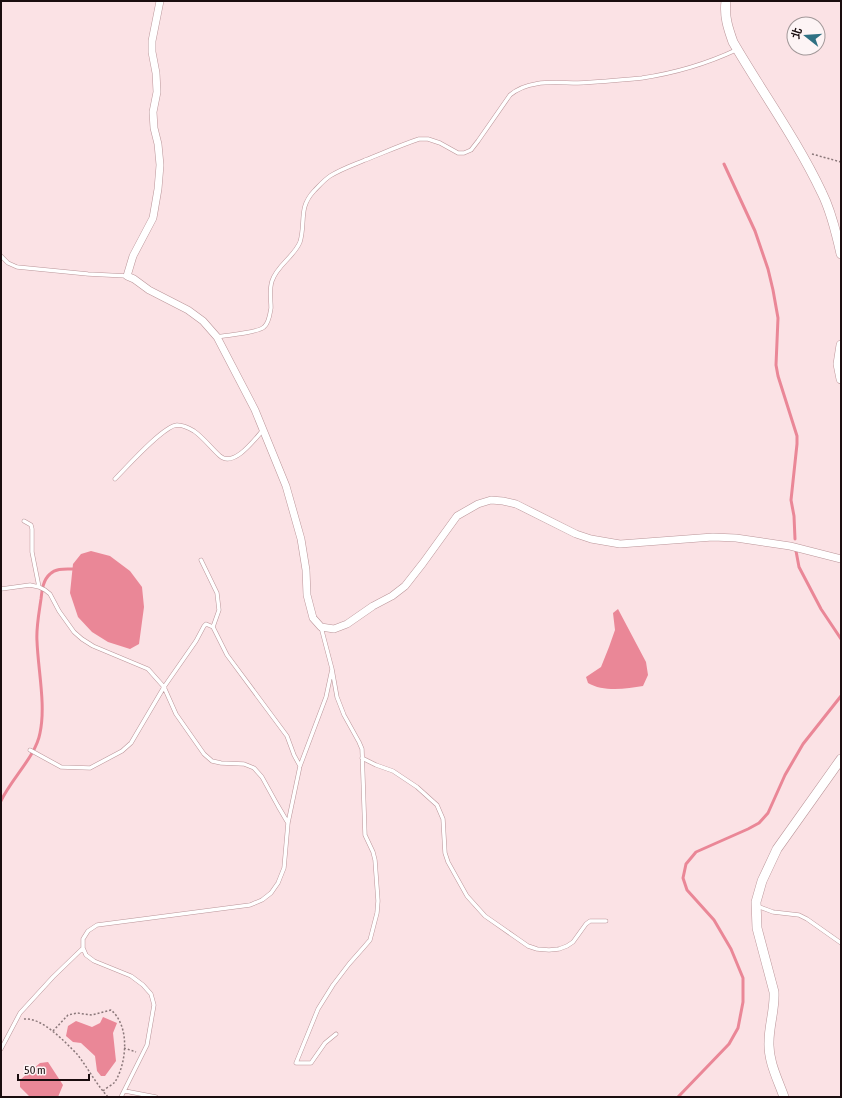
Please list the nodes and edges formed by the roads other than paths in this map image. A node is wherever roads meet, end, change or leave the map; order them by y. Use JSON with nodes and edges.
{"nodes":[{"id":1,"x":160,"y":1,"type":"edge"},
{"id":2,"x":726,"y":1,"type":"edge"},
{"id":3,"x":737,"y":50,"type":"junction"},
{"id":4,"x":841,"y":254,"type":"edge"},
{"id":5,"x":1,"y":256,"type":"edge"},
{"id":6,"x":127,"y":276,"type":"junction"},
{"id":7,"x":217,"y":337,"type":"junction"},
{"id":8,"x":841,"y":346,"type":"edge"},
{"id":9,"x":841,"y":379,"type":"edge"},
{"id":10,"x":263,"y":430,"type":"junction"},
{"id":11,"x":115,"y":479,"type":"dead end"},
{"id":12,"x":24,"y":521,"type":"dead end"},
{"id":13,"x":841,"y":559,"type":"edge"},
{"id":14,"x":201,"y":560,"type":"dead end"},
{"id":15,"x":39,"y":587,"type":"junction"},
{"id":16,"x":1,"y":589,"type":"edge"},
{"id":17,"x":213,"y":627,"type":"junction"},
{"id":18,"x":321,"y":627,"type":"junction"},
{"id":19,"x":332,"y":669,"type":"junction"},
{"id":20,"x":164,"y":687,"type":"junction"},
{"id":21,"x":30,"y":750,"type":"dead end"},
{"id":22,"x":362,"y":758,"type":"junction"},
{"id":23,"x":841,"y":759,"type":"edge"},
{"id":24,"x":300,"y":766,"type":"junction"},
{"id":25,"x":288,"y":823,"type":"junction"},
{"id":26,"x":756,"y":906,"type":"junction"},
{"id":27,"x":606,"y":921,"type":"dead end"},
{"id":28,"x":841,"y":943,"type":"edge"},
{"id":29,"x":83,"y":948,"type":"junction"},
{"id":30,"x":336,"y":1034,"type":"dead end"},
{"id":31,"x":1,"y":1049,"type":"edge"},
{"id":32,"x":124,"y":1091,"type":"junction"},
{"id":33,"x":121,"y":1097,"type":"edge"},
{"id":34,"x":156,"y":1097,"type":"edge"},
{"id":35,"x":784,"y":1097,"type":"edge"}],
"edges":[{"from":1,"to":6,"type":"street"},
{"from":2,"to":3,"type":"street"},
{"from":3,"to":4,"type":"street"},
{"from":3,"to":7,"type":"lane"},
{"from":5,"to":6,"type":"lane"},
{"from":6,"to":7,"type":"street"},
{"from":7,"to":10,"type":"street"},
{"from":8,"to":9,"type":"street"},
{"from":10,"to":11,"type":"lane"},
{"from":10,"to":18,"type":"street"},
{"from":12,"to":15,"type":"lane"},
{"from":13,"to":18,"type":"street"},
{"from":14,"to":17,"type":"lane"},
{"from":15,"to":16,"type":"lane"},
{"from":15,"to":20,"type":"lane"},
{"from":17,"to":20,"type":"lane"},
{"from":17,"to":24,"type":"lane"},
{"from":18,"to":19,"type":"lane"},
{"from":19,"to":22,"type":"lane"},
{"from":19,"to":24,"type":"lane"},
{"from":20,"to":21,"type":"lane"},
{"from":20,"to":25,"type":"lane"},
{"from":22,"to":27,"type":"lane"},
{"from":22,"to":30,"type":"lane"},
{"from":23,"to":26,"type":"street"},
{"from":24,"to":25,"type":"lane"},
{"from":25,"to":29,"type":"lane"},
{"from":26,"to":28,"type":"lane"},
{"from":26,"to":35,"type":"street"},
{"from":29,"to":31,"type":"lane"},
{"from":29,"to":32,"type":"lane"},
{"from":32,"to":33,"type":"lane"},
{"from":32,"to":34,"type":"lane"}]}
